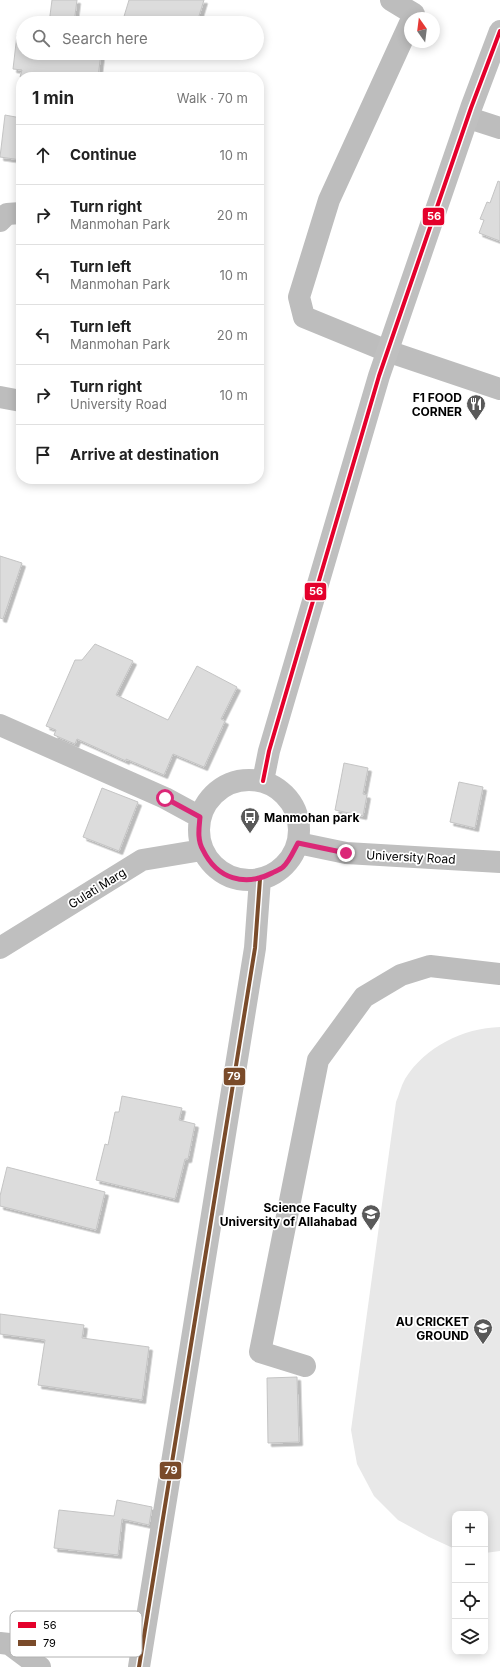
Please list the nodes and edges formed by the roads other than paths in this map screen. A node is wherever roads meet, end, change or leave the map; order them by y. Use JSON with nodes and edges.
{"nodes":[{"id":1,"x":392,"y":0,"type":"edge"},
{"id":2,"x":411,"y":12,"type":"edge"},
{"id":3,"x":500,"y":31,"type":"edge"},
{"id":4,"x":404,"y":36,"type":"edge"},
{"id":5,"x":468,"y":118,"type":"junction"},
{"id":6,"x":500,"y":128,"type":"edge"},
{"id":7,"x":16,"y":213,"type":"edge"},
{"id":8,"x":0,"y":221,"type":"edge"},
{"id":9,"x":388,"y":351,"type":"junction"},
{"id":10,"x":500,"y":389,"type":"edge"},
{"id":11,"x":0,"y":397,"type":"edge"},
{"id":12,"x":16,"y":400,"type":"edge"},
{"id":13,"x":0,"y":725,"type":"edge"},
{"id":14,"x":263,"y":781,"type":"junction"},
{"id":15,"x":200,"y":817,"type":"junction"},
{"id":16,"x":298,"y":843,"type":"junction"},
{"id":17,"x":202,"y":850,"type":"junction"},
{"id":18,"x":500,"y":862,"type":"edge"},
{"id":19,"x":260,"y":879,"type":"junction"},
{"id":20,"x":0,"y":948,"type":"edge"},
{"id":21,"x":500,"y":974,"type":"edge"},
{"id":22,"x":305,"y":1366,"type":"dead end"},
{"id":23,"x":0,"y":1643,"type":"edge"},
{"id":24,"x":10,"y":1645,"type":"edge"},
{"id":25,"x":142,"y":1648,"type":"edge"},
{"id":26,"x":26,"y":1657,"type":"edge"},
{"id":27,"x":141,"y":1657,"type":"edge"},
{"id":28,"x":39,"y":1667,"type":"edge"},
{"id":29,"x":139,"y":1667,"type":"edge"}],
"edges":[{"from":1,"to":2,"type":"street"},
{"from":3,"to":5,"type":"main road"},
{"from":4,"to":9,"type":"street"},
{"from":5,"to":6,"type":"street"},
{"from":5,"to":9,"type":"main road"},
{"from":7,"to":8,"type":"street"},
{"from":9,"to":10,"type":"street"},
{"from":9,"to":14,"type":"main road"},
{"from":11,"to":12,"type":"street"},
{"from":13,"to":15,"type":"main road"},
{"from":14,"to":15,"type":"main road"},
{"from":14,"to":16,"type":"main road"},
{"from":15,"to":17,"type":"main road"},
{"from":16,"to":18,"type":"main road","name":"University Road"},
{"from":16,"to":19,"type":"main road"},
{"from":17,"to":19,"type":"main road"},
{"from":17,"to":20,"type":"main road","name":"Gulati Marg"},
{"from":19,"to":25,"type":"main road"},
{"from":21,"to":22,"type":"street"},
{"from":23,"to":24,"type":"street"},
{"from":26,"to":28,"type":"street"},
{"from":27,"to":29,"type":"main road"}]}
